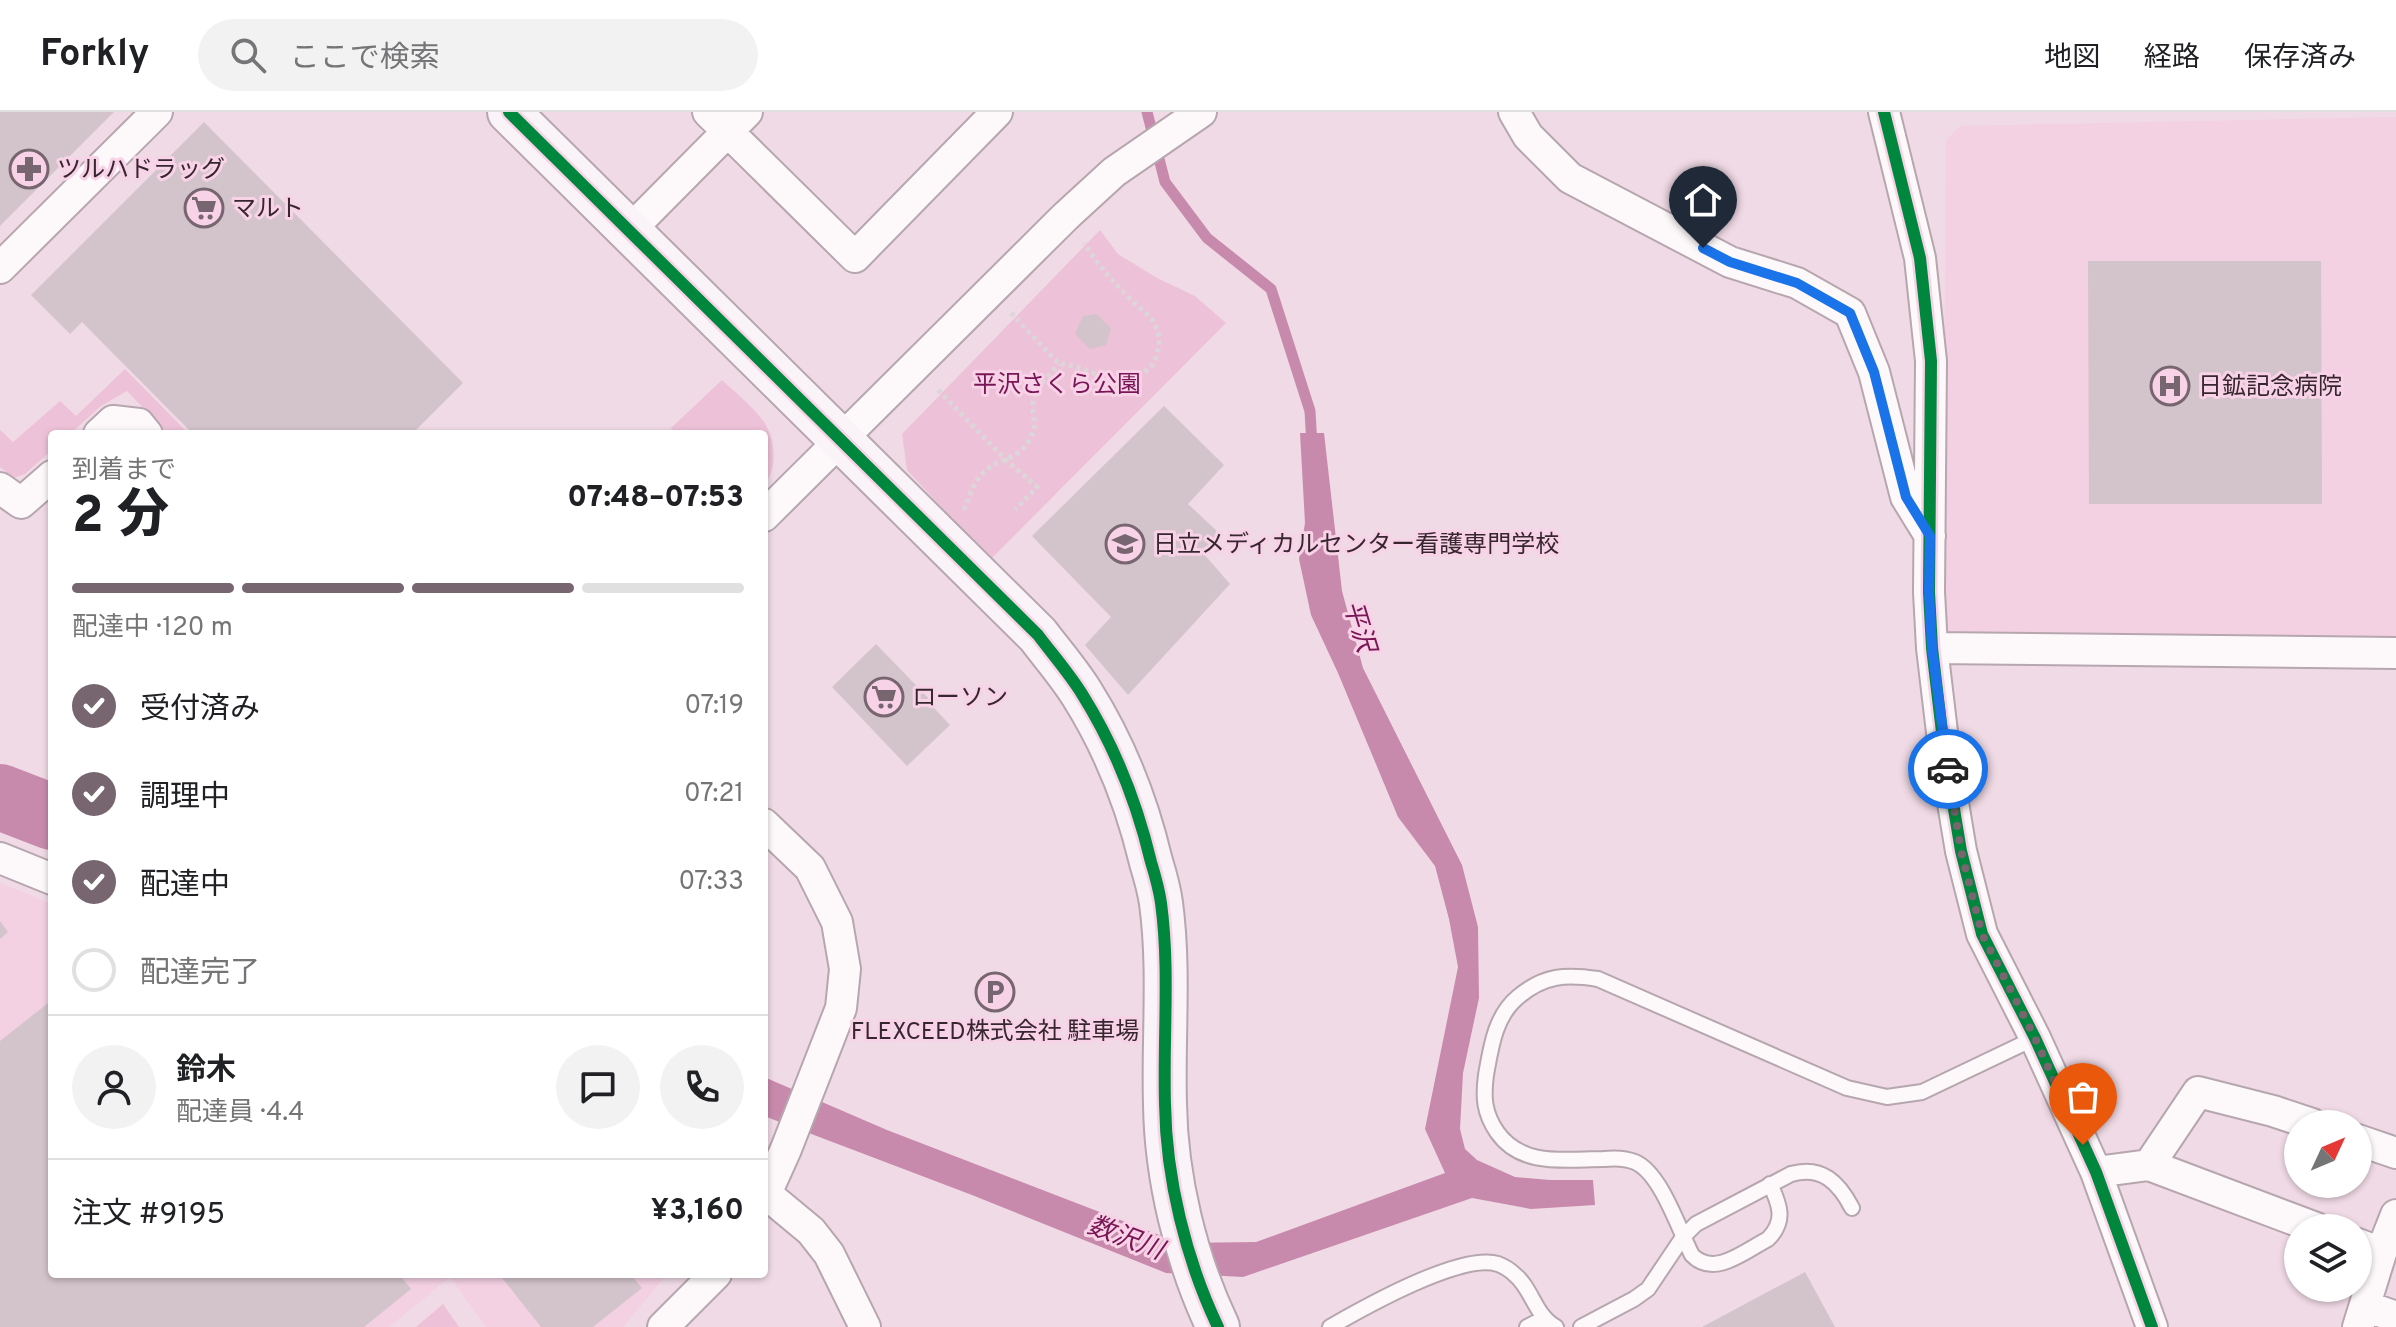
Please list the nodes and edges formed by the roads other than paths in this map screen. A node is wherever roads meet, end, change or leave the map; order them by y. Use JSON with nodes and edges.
{"nodes":[{"id":1,"x":157,"y":112,"type":"edge"},
{"id":2,"x":509,"y":112,"type":"edge"},
{"id":3,"x":997,"y":112,"type":"edge"},
{"id":4,"x":1514,"y":112,"type":"edge"},
{"id":5,"x":1884,"y":112,"type":"edge"},
{"id":6,"x":1197,"y":114,"type":"edge"},
{"id":7,"x":728,"y":118,"type":"edge"},
{"id":8,"x":630,"y":230,"type":"junction"},
{"id":9,"x":0,"y":268,"type":"edge"},
{"id":10,"x":103,"y":430,"type":"edge"},
{"id":11,"x":144,"y":430,"type":"edge"},
{"id":12,"x":840,"y":438,"type":"junction"},
{"id":13,"x":48,"y":479,"type":"edge"},
{"id":14,"x":0,"y":488,"type":"edge"},
{"id":15,"x":768,"y":512,"type":"edge"},
{"id":16,"x":1930,"y":536,"type":"junction"},
{"id":17,"x":1932,"y":648,"type":"junction"},
{"id":18,"x":2396,"y":653,"type":"edge"},
{"id":19,"x":768,"y":828,"type":"edge"},
{"id":20,"x":0,"y":858,"type":"edge"},
{"id":21,"x":48,"y":877,"type":"edge"},
{"id":22,"x":2035,"y":1038,"type":"junction"},
{"id":23,"x":2284,"y":1115,"type":"edge"},
{"id":24,"x":2372,"y":1145,"type":"edge"},
{"id":25,"x":2396,"y":1153,"type":"edge"},
{"id":26,"x":2149,"y":1165,"type":"junction"},
{"id":27,"x":2096,"y":1172,"type":"junction"},
{"id":28,"x":1770,"y":1184,"type":"junction"},
{"id":29,"x":768,"y":1188,"type":"edge"},
{"id":30,"x":768,"y":1196,"type":"edge"},
{"id":31,"x":1852,"y":1208,"type":"dead end"},
{"id":32,"x":2396,"y":1215,"type":"edge"},
{"id":33,"x":2284,"y":1216,"type":"edge"},
{"id":34,"x":1683,"y":1237,"type":"junction"},
{"id":35,"x":2372,"y":1245,"type":"edge"},
{"id":36,"x":712,"y":1278,"type":"edge"},
{"id":37,"x":1212,"y":1314,"type":"edge"},
{"id":38,"x":2362,"y":1316,"type":"edge"},
{"id":39,"x":2396,"y":1317,"type":"edge"},
{"id":40,"x":1550,"y":1323,"type":"edge"},
{"id":41,"x":663,"y":1327,"type":"edge"},
{"id":42,"x":865,"y":1327,"type":"edge"},
{"id":43,"x":1330,"y":1327,"type":"edge"},
{"id":44,"x":1527,"y":1327,"type":"edge"},
{"id":45,"x":1581,"y":1327,"type":"edge"},
{"id":46,"x":2152,"y":1327,"type":"edge"}],
"edges":[{"from":1,"to":9,"type":"street"},
{"from":2,"to":8,"type":"street"},
{"from":3,"to":7,"type":"street"},
{"from":4,"to":16,"type":"street"},
{"from":5,"to":16,"type":"street"},
{"from":6,"to":12,"type":"street"},
{"from":7,"to":8,"type":"street"},
{"from":8,"to":12,"type":"street"},
{"from":10,"to":11,"type":"street"},
{"from":12,"to":15,"type":"street"},
{"from":12,"to":37,"type":"street"},
{"from":13,"to":14,"type":"street"},
{"from":16,"to":17,"type":"street"},
{"from":17,"to":18,"type":"street"},
{"from":17,"to":22,"type":"street"},
{"from":19,"to":29,"type":"street"},
{"from":20,"to":21,"type":"street"},
{"from":22,"to":27,"type":"street"},
{"from":22,"to":34,"type":"lane"},
{"from":23,"to":26,"type":"street"},
{"from":24,"to":25,"type":"street"},
{"from":26,"to":27,"type":"street"},
{"from":26,"to":33,"type":"street"},
{"from":27,"to":46,"type":"street"},
{"from":28,"to":31,"type":"lane"},
{"from":28,"to":34,"type":"lane"},
{"from":28,"to":34,"type":"lane"},
{"from":30,"to":42,"type":"street"},
{"from":32,"to":35,"type":"street"},
{"from":34,"to":45,"type":"lane"},
{"from":36,"to":41,"type":"street"},
{"from":38,"to":39,"type":"street"},
{"from":40,"to":43,"type":"lane"},
{"from":40,"to":44,"type":"lane"}]}
